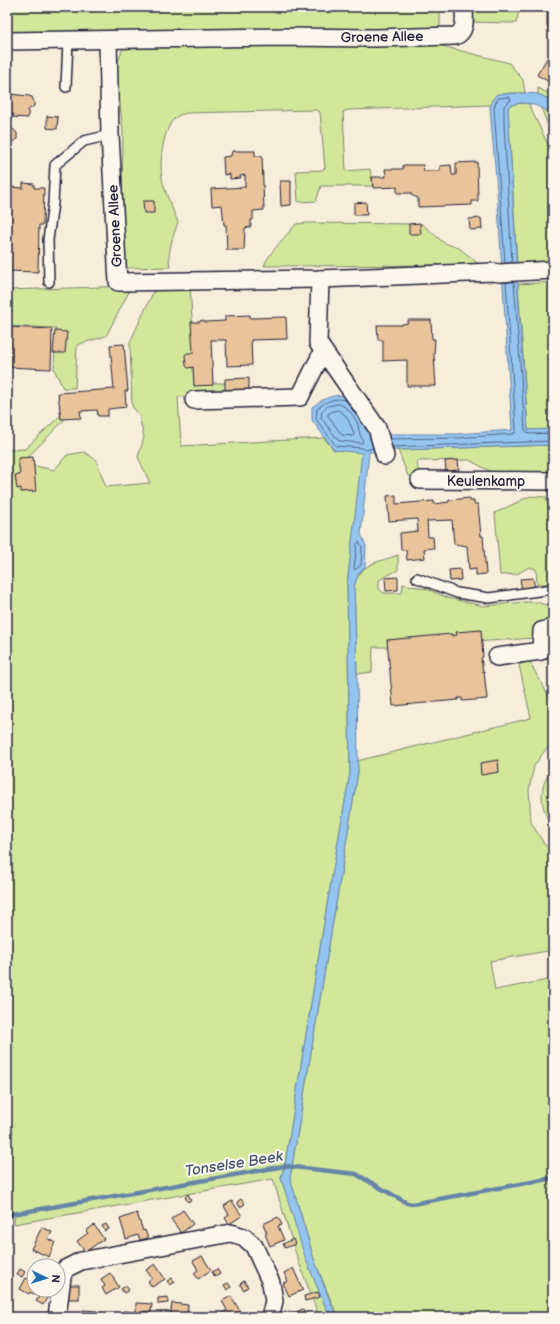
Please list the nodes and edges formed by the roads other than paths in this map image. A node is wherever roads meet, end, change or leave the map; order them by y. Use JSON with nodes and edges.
{"nodes":[{"id":1,"x":464,"y":7,"type":"edge"},
{"id":2,"x":108,"y":40,"type":"junction"},
{"id":3,"x":7,"y":41,"type":"edge"},
{"id":4,"x":68,"y":41,"type":"junction"},
{"id":5,"x":66,"y":87,"type":"dead end"},
{"id":6,"x":110,"y":135,"type":"junction"},
{"id":7,"x":553,"y":270,"type":"edge"},
{"id":8,"x":320,"y":279,"type":"junction"},
{"id":9,"x":48,"y":282,"type":"dead end"},
{"id":10,"x":324,"y":351,"type":"junction"},
{"id":11,"x":194,"y":400,"type":"dead end"},
{"id":12,"x":385,"y":456,"type":"dead end"},
{"id":13,"x":420,"y":480,"type":"dead end"},
{"id":14,"x":553,"y":481,"type":"edge"},
{"id":15,"x":417,"y":578,"type":"dead end"},
{"id":16,"x":553,"y":589,"type":"edge"},
{"id":17,"x":553,"y":628,"type":"edge"},
{"id":18,"x":497,"y":657,"type":"dead end"},
{"id":19,"x":58,"y":1317,"type":"edge"},
{"id":20,"x":270,"y":1317,"type":"edge"}],
"edges":[{"from":1,"to":2,"type":"street","name":"Groene Allee"},
{"from":2,"to":4,"type":"street","name":"Groene Allee"},
{"from":2,"to":6,"type":"street","name":"Groene Allee"},
{"from":3,"to":4,"type":"street","name":"Groene Allee"},
{"from":4,"to":5,"type":"lane"},
{"from":6,"to":8,"type":"street","name":"Groene Allee"},
{"from":6,"to":9,"type":"lane"},
{"from":7,"to":8,"type":"street","name":"Groene Allee"},
{"from":8,"to":10,"type":"street"},
{"from":10,"to":11,"type":"street"},
{"from":10,"to":12,"type":"street"},
{"from":13,"to":14,"type":"street","name":"Keulenkamp"},
{"from":15,"to":16,"type":"lane"},
{"from":17,"to":18,"type":"street"},
{"from":19,"to":20,"type":"street"}]}
